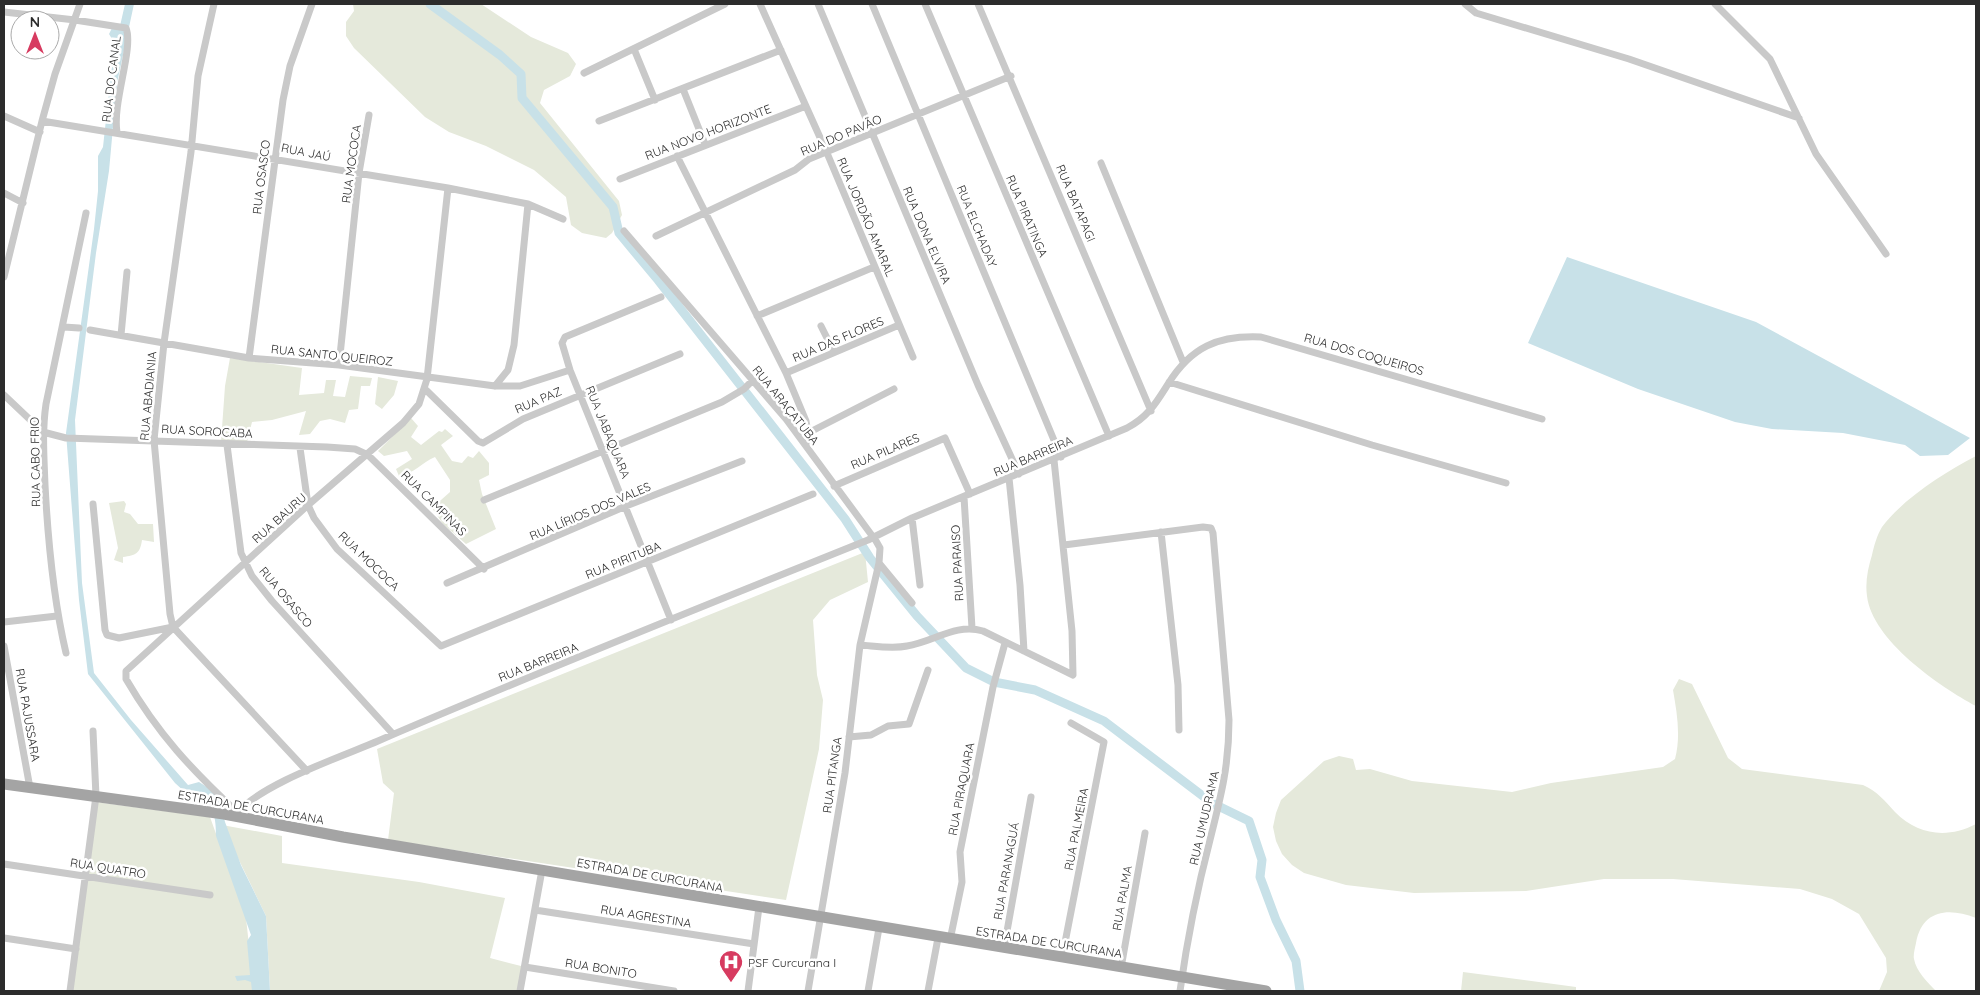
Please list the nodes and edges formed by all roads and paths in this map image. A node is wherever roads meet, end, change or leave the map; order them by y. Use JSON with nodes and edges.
{"nodes":[{"id":1,"x":80,"y":4,"type":"edge"},
{"id":2,"x":214,"y":4,"type":"edge"},
{"id":3,"x":312,"y":4,"type":"edge"},
{"id":4,"x":725,"y":4,"type":"edge"},
{"id":5,"x":760,"y":4,"type":"edge"},
{"id":6,"x":818,"y":4,"type":"edge"},
{"id":7,"x":872,"y":4,"type":"edge"},
{"id":8,"x":925,"y":4,"type":"edge"},
{"id":9,"x":978,"y":4,"type":"edge"},
{"id":10,"x":1465,"y":4,"type":"edge"},
{"id":11,"x":1715,"y":4,"type":"edge"},
{"id":12,"x":4,"y":12,"type":"edge"},
{"id":13,"x":75,"y":20,"type":"junction"},
{"id":14,"x":634,"y":49,"type":"junction"},
{"id":15,"x":781,"y":50,"type":"junction"},
{"id":16,"x":584,"y":73,"type":"dead end"},
{"id":17,"x":1011,"y":76,"type":"junction"},
{"id":18,"x":683,"y":89,"type":"junction"},
{"id":19,"x":964,"y":94,"type":"junction"},
{"id":20,"x":655,"y":100,"type":"junction"},
{"id":21,"x":806,"y":106,"type":"junction"},
{"id":22,"x":919,"y":113,"type":"junction"},
{"id":23,"x":370,"y":115,"type":"dead end"},
{"id":24,"x":4,"y":116,"type":"edge"},
{"id":25,"x":1799,"y":118,"type":"junction"},
{"id":26,"x":42,"y":120,"type":"junction"},
{"id":27,"x":599,"y":121,"type":"dead end"},
{"id":28,"x":40,"y":132,"type":"junction"},
{"id":29,"x":115,"y":132,"type":"junction"},
{"id":30,"x":872,"y":134,"type":"junction"},
{"id":31,"x":191,"y":144,"type":"junction"},
{"id":32,"x":705,"y":144,"type":"junction"},
{"id":33,"x":827,"y":153,"type":"junction"},
{"id":34,"x":677,"y":156,"type":"junction"},
{"id":35,"x":275,"y":158,"type":"junction"},
{"id":36,"x":1101,"y":163,"type":"dead end"},
{"id":37,"x":359,"y":173,"type":"junction"},
{"id":38,"x":620,"y":179,"type":"dead end"},
{"id":39,"x":448,"y":188,"type":"junction"},
{"id":40,"x":4,"y":194,"type":"edge"},
{"id":41,"x":23,"y":203,"type":"junction"},
{"id":42,"x":528,"y":204,"type":"junction"},
{"id":43,"x":86,"y":213,"type":"dead end"},
{"id":44,"x":705,"y":213,"type":"junction"},
{"id":45,"x":563,"y":219,"type":"dead end"},
{"id":46,"x":624,"y":231,"type":"dead end"},
{"id":47,"x":656,"y":236,"type":"dead end"},
{"id":48,"x":1886,"y":254,"type":"dead end"},
{"id":49,"x":874,"y":267,"type":"junction"},
{"id":50,"x":127,"y":272,"type":"dead end"},
{"id":51,"x":4,"y":273,"type":"edge"},
{"id":52,"x":661,"y":297,"type":"dead end"},
{"id":53,"x":757,"y":316,"type":"junction"},
{"id":54,"x":899,"y":325,"type":"junction"},
{"id":55,"x":821,"y":326,"type":"dead end"},
{"id":56,"x":64,"y":327,"type":"junction"},
{"id":57,"x":79,"y":328,"type":"dead end"},
{"id":58,"x":90,"y":330,"type":"dead end"},
{"id":59,"x":121,"y":336,"type":"junction"},
{"id":60,"x":164,"y":343,"type":"junction"},
{"id":61,"x":834,"y":352,"type":"junction"},
{"id":62,"x":680,"y":354,"type":"dead end"},
{"id":63,"x":913,"y":357,"type":"dead end"},
{"id":64,"x":249,"y":358,"type":"junction"},
{"id":65,"x":1183,"y":362,"type":"junction"},
{"id":66,"x":339,"y":365,"type":"junction"},
{"id":67,"x":570,"y":370,"type":"junction"},
{"id":68,"x":786,"y":373,"type":"junction"},
{"id":69,"x":427,"y":378,"type":"junction"},
{"id":70,"x":752,"y":381,"type":"junction"},
{"id":71,"x":1168,"y":382,"type":"junction"},
{"id":72,"x":495,"y":386,"type":"junction"},
{"id":73,"x":425,"y":389,"type":"junction"},
{"id":74,"x":894,"y":389,"type":"dead end"},
{"id":75,"x":4,"y":395,"type":"edge"},
{"id":76,"x":580,"y":395,"type":"junction"},
{"id":77,"x":1152,"y":411,"type":"junction"},
{"id":78,"x":1542,"y":418,"type":"dead end"},
{"id":79,"x":43,"y":432,"type":"junction"},
{"id":80,"x":808,"y":433,"type":"junction"},
{"id":81,"x":1109,"y":436,"type":"junction"},
{"id":82,"x":154,"y":440,"type":"junction"},
{"id":83,"x":227,"y":445,"type":"junction"},
{"id":84,"x":300,"y":448,"type":"junction"},
{"id":85,"x":807,"y":448,"type":"junction"},
{"id":86,"x":604,"y":452,"type":"junction"},
{"id":87,"x":368,"y":455,"type":"junction"},
{"id":88,"x":1057,"y":459,"type":"junction"},
{"id":89,"x":742,"y":461,"type":"dead end"},
{"id":90,"x":1019,"y":474,"type":"junction"},
{"id":91,"x":1009,"y":478,"type":"junction"},
{"id":92,"x":1506,"y":483,"type":"dead end"},
{"id":93,"x":834,"y":486,"type":"junction"},
{"id":94,"x":813,"y":494,"type":"dead end"},
{"id":95,"x":967,"y":496,"type":"junction"},
{"id":96,"x":484,"y":500,"type":"dead end"},
{"id":97,"x":93,"y":504,"type":"dead end"},
{"id":98,"x":308,"y":505,"type":"junction"},
{"id":99,"x":626,"y":506,"type":"junction"},
{"id":100,"x":912,"y":518,"type":"junction"},
{"id":101,"x":1162,"y":532,"type":"junction"},
{"id":102,"x":870,"y":539,"type":"junction"},
{"id":103,"x":1064,"y":545,"type":"junction"},
{"id":104,"x":649,"y":562,"type":"junction"},
{"id":105,"x":879,"y":563,"type":"junction"},
{"id":106,"x":245,"y":564,"type":"junction"},
{"id":107,"x":484,"y":569,"type":"junction"},
{"id":108,"x":447,"y":583,"type":"dead end"},
{"id":109,"x":920,"y":585,"type":"dead end"},
{"id":110,"x":912,"y":603,"type":"dead end"},
{"id":111,"x":57,"y":616,"type":"junction"},
{"id":112,"x":671,"y":620,"type":"junction"},
{"id":113,"x":4,"y":622,"type":"edge"},
{"id":114,"x":174,"y":627,"type":"junction"},
{"id":115,"x":972,"y":628,"type":"junction"},
{"id":116,"x":1005,"y":642,"type":"junction"},
{"id":117,"x":860,"y":645,"type":"junction"},
{"id":118,"x":4,"y":646,"type":"edge"},
{"id":119,"x":442,"y":646,"type":"joint"},
{"id":120,"x":1024,"y":651,"type":"junction"},
{"id":121,"x":66,"y":653,"type":"dead end"},
{"id":122,"x":928,"y":670,"type":"dead end"},
{"id":123,"x":1071,"y":723,"type":"dead end"},
{"id":124,"x":1179,"y":730,"type":"dead end"},
{"id":125,"x":93,"y":731,"type":"dead end"},
{"id":126,"x":393,"y":734,"type":"junction"},
{"id":127,"x":849,"y":737,"type":"junction"},
{"id":128,"x":307,"y":771,"type":"junction"},
{"id":129,"x":4,"y":784,"type":"edge"},
{"id":130,"x":30,"y":788,"type":"junction"},
{"id":131,"x":96,"y":796,"type":"junction"},
{"id":132,"x":1031,"y":797,"type":"dead end"},
{"id":133,"x":232,"y":814,"type":"junction"},
{"id":134,"x":1145,"y":833,"type":"dead end"},
{"id":135,"x":4,"y":864,"type":"edge"},
{"id":136,"x":542,"y":870,"type":"junction"},
{"id":137,"x":86,"y":876,"type":"junction"},
{"id":138,"x":210,"y":895,"type":"dead end"},
{"id":139,"x":759,"y":907,"type":"junction"},
{"id":140,"x":534,"y":910,"type":"junction"},
{"id":141,"x":821,"y":918,"type":"junction"},
{"id":142,"x":879,"y":928,"type":"junction"},
{"id":143,"x":4,"y":938,"type":"edge"},
{"id":144,"x":938,"y":938,"type":"junction"},
{"id":145,"x":950,"y":940,"type":"junction"},
{"id":146,"x":754,"y":944,"type":"junction"},
{"id":147,"x":1004,"y":948,"type":"junction"},
{"id":148,"x":76,"y":949,"type":"junction"},
{"id":149,"x":1062,"y":958,"type":"junction"},
{"id":150,"x":524,"y":967,"type":"junction"},
{"id":151,"x":1121,"y":968,"type":"junction"},
{"id":152,"x":1182,"y":976,"type":"junction"},
{"id":153,"x":70,"y":991,"type":"edge"},
{"id":154,"x":520,"y":991,"type":"edge"},
{"id":155,"x":674,"y":991,"type":"edge"},
{"id":156,"x":748,"y":991,"type":"edge"},
{"id":157,"x":808,"y":991,"type":"edge"},
{"id":158,"x":868,"y":991,"type":"edge"},
{"id":159,"x":928,"y":991,"type":"edge"},
{"id":160,"x":1180,"y":991,"type":"edge"},
{"id":161,"x":1266,"y":991,"type":"edge"}],
"edges":[{"from":1,"to":13,"type":"street"},
{"from":2,"to":31,"type":"street","name":"RUA ABADIANIA"},
{"from":3,"to":35,"type":"street","name":"RUA OSASCO"},
{"from":4,"to":14,"type":"street"},
{"from":5,"to":15,"type":"street","name":"RUA JORDÃO AMARAL"},
{"from":6,"to":30,"type":"street","name":"RUA DONA ELVIRA"},
{"from":7,"to":22,"type":"street","name":"RUA ELCHADAY"},
{"from":8,"to":19,"type":"street","name":"RUA PIRATINGA"},
{"from":9,"to":17,"type":"street","name":"RUA BATAPAGI"},
{"from":10,"to":25,"type":"street"},
{"from":11,"to":25,"type":"street"},
{"from":12,"to":13,"type":"street"},
{"from":13,"to":26,"type":"street"},
{"from":13,"to":29,"type":"street","name":"RUA DO CANAL"},
{"from":14,"to":16,"type":"street"},
{"from":14,"to":20,"type":"street"},
{"from":15,"to":18,"type":"street"},
{"from":15,"to":21,"type":"street","name":"RUA JORDÃO AMARAL"},
{"from":17,"to":19,"type":"street","name":"RUA DO PAVÃO"},
{"from":17,"to":77,"type":"street","name":"RUA BATAPAGI"},
{"from":18,"to":20,"type":"street"},
{"from":18,"to":32,"type":"street"},
{"from":19,"to":22,"type":"street","name":"RUA DO PAVÃO"},
{"from":19,"to":81,"type":"street","name":"RUA PIRATINGA"},
{"from":20,"to":27,"type":"street"},
{"from":21,"to":32,"type":"street","name":"RUA NOVO HORIZONTE"},
{"from":21,"to":33,"type":"street","name":"RUA JORDÃO AMARAL"},
{"from":22,"to":30,"type":"street","name":"RUA DO PAVÃO"},
{"from":22,"to":88,"type":"street","name":"RUA ELCHADAY"},
{"from":23,"to":37,"type":"street","name":"RUA MOCOCA"},
{"from":24,"to":28,"type":"street"},
{"from":25,"to":48,"type":"street"},
{"from":26,"to":28,"type":"street"},
{"from":26,"to":29,"type":"street","name":"RUA JAÚ"},
{"from":28,"to":41,"type":"street"},
{"from":29,"to":31,"type":"street","name":"RUA JAÚ"},
{"from":30,"to":33,"type":"street","name":"RUA DO PAVÃO"},
{"from":30,"to":90,"type":"street","name":"RUA DONA ELVIRA"},
{"from":31,"to":35,"type":"street","name":"RUA JAÚ"},
{"from":31,"to":60,"type":"street","name":"RUA ABADIANIA"},
{"from":32,"to":34,"type":"street","name":"RUA NOVO HORIZONTE"},
{"from":33,"to":44,"type":"street","name":"RUA DO PAVÃO"},
{"from":33,"to":49,"type":"street","name":"RUA JORDÃO AMARAL"},
{"from":34,"to":38,"type":"street","name":"RUA NOVO HORIZONTE"},
{"from":34,"to":44,"type":"street"},
{"from":35,"to":37,"type":"street","name":"RUA JAÚ"},
{"from":35,"to":64,"type":"street","name":"RUA OSASCO"},
{"from":36,"to":65,"type":"street"},
{"from":37,"to":39,"type":"street","name":"RUA JAÚ"},
{"from":37,"to":66,"type":"street","name":"RUA MOCOCA"},
{"from":39,"to":42,"type":"street","name":"RUA JAÚ"},
{"from":39,"to":69,"type":"street","name":"RUA BAURU"},
{"from":40,"to":41,"type":"street"},
{"from":41,"to":51,"type":"street"},
{"from":42,"to":45,"type":"street","name":"RUA JAÚ"},
{"from":42,"to":72,"type":"street"},
{"from":43,"to":56,"type":"street","name":"RUA CABO FRIO"},
{"from":44,"to":47,"type":"street","name":"RUA DO PAVÃO"},
{"from":44,"to":53,"type":"street"},
{"from":46,"to":70,"type":"street","name":"RUA ARAÇATUBA"},
{"from":49,"to":53,"type":"street"},
{"from":49,"to":54,"type":"street","name":"RUA JORDÃO AMARAL"},
{"from":50,"to":59,"type":"street"},
{"from":52,"to":67,"type":"street","name":"RUA JABAQUARA"},
{"from":53,"to":68,"type":"street"},
{"from":54,"to":61,"type":"street","name":"RUA DAS FLORES"},
{"from":54,"to":63,"type":"street","name":"RUA JORDÃO AMARAL"},
{"from":55,"to":61,"type":"street"},
{"from":56,"to":57,"type":"street"},
{"from":56,"to":79,"type":"street","name":"RUA CABO FRIO"},
{"from":58,"to":59,"type":"street","name":"RUA SANTO QUEIROZ"},
{"from":59,"to":60,"type":"street","name":"RUA SANTO QUEIROZ"},
{"from":60,"to":64,"type":"street","name":"RUA SANTO QUEIROZ"},
{"from":60,"to":82,"type":"street","name":"RUA ABADIANIA"},
{"from":61,"to":68,"type":"street","name":"RUA DAS FLORES"},
{"from":62,"to":76,"type":"street","name":"RUA PAZ"},
{"from":64,"to":66,"type":"street","name":"RUA SANTO QUEIROZ"},
{"from":65,"to":71,"type":"street","name":"RUA BARREIRA"},
{"from":65,"to":78,"type":"street","name":"RUA DOS COQUEIROS"},
{"from":66,"to":69,"type":"street","name":"RUA SANTO QUEIROZ"},
{"from":67,"to":72,"type":"street","name":"RUA SANTO QUEIROZ"},
{"from":67,"to":76,"type":"street","name":"RUA JABAQUARA"},
{"from":68,"to":80,"type":"street"},
{"from":69,"to":72,"type":"street","name":"RUA SANTO QUEIROZ"},
{"from":69,"to":73,"type":"street","name":"RUA BAURU"},
{"from":70,"to":85,"type":"street","name":"RUA ARAÇATUBA"},
{"from":70,"to":86,"type":"street"},
{"from":71,"to":77,"type":"street","name":"RUA BARREIRA"},
{"from":71,"to":92,"type":"street"},
{"from":73,"to":76,"type":"street","name":"RUA PAZ"},
{"from":73,"to":87,"type":"street","name":"RUA BAURU"},
{"from":74,"to":80,"type":"street"},
{"from":75,"to":79,"type":"street"},
{"from":76,"to":86,"type":"street","name":"RUA JABAQUARA"},
{"from":77,"to":81,"type":"street","name":"RUA BARREIRA"},
{"from":79,"to":82,"type":"street","name":"RUA SOROCABA"},
{"from":79,"to":111,"type":"street","name":"RUA CABO FRIO"},
{"from":80,"to":85,"type":"street"},
{"from":81,"to":88,"type":"street","name":"RUA BARREIRA"},
{"from":82,"to":83,"type":"street","name":"RUA SOROCABA"},
{"from":82,"to":114,"type":"street","name":"RUA ABADIANIA"},
{"from":83,"to":84,"type":"street","name":"RUA SOROCABA"},
{"from":83,"to":106,"type":"street","name":"RUA OSASCO"},
{"from":84,"to":87,"type":"street","name":"RUA SOROCABA"},
{"from":84,"to":98,"type":"street","name":"RUA MOCOCA"},
{"from":85,"to":93,"type":"street","name":"RUA ARAÇATUBA"},
{"from":86,"to":96,"type":"street"},
{"from":86,"to":99,"type":"street","name":"RUA JABAQUARA"},
{"from":87,"to":98,"type":"street","name":"RUA BAURU"},
{"from":87,"to":107,"type":"street","name":"RUA CAMPINAS"},
{"from":88,"to":90,"type":"street","name":"RUA BARREIRA"},
{"from":88,"to":103,"type":"street","name":"RUA ELCHADAY"},
{"from":89,"to":99,"type":"street","name":"RUA LÍRIOS DOS VALES"},
{"from":90,"to":91,"type":"street","name":"RUA BARREIRA"},
{"from":91,"to":95,"type":"street","name":"RUA BARREIRA"},
{"from":91,"to":120,"type":"street"},
{"from":93,"to":95,"type":"street","name":"RUA PILARES"},
{"from":93,"to":102,"type":"street","name":"RUA ARAÇATUBA"},
{"from":94,"to":104,"type":"street","name":"RUA PIRITUBA"},
{"from":95,"to":100,"type":"street","name":"RUA BARREIRA"},
{"from":95,"to":115,"type":"street","name":"RUA PARAISO"},
{"from":97,"to":114,"type":"street"},
{"from":98,"to":106,"type":"street","name":"RUA BAURU"},
{"from":98,"to":119,"type":"street","name":"RUA MOCOCA"},
{"from":99,"to":104,"type":"street","name":"RUA JABAQUARA"},
{"from":99,"to":107,"type":"street","name":"RUA LÍRIOS DOS VALES"},
{"from":100,"to":102,"type":"street","name":"RUA BARREIRA"},
{"from":100,"to":109,"type":"street"},
{"from":101,"to":103,"type":"street"},
{"from":101,"to":124,"type":"street"},
{"from":101,"to":152,"type":"street","name":"RUA UMUDRAMA"},
{"from":102,"to":105,"type":"street","name":"RUA ARAÇATUBA"},
{"from":102,"to":112,"type":"street","name":"RUA BARREIRA"},
{"from":103,"to":120,"type":"street","name":"RUA ELCHADAY"},
{"from":104,"to":112,"type":"street","name":"RUA JABAQUARA"},
{"from":104,"to":119,"type":"street","name":"RUA PIRITUBA"},
{"from":105,"to":110,"type":"street","name":"RUA ARAÇATUBA"},
{"from":105,"to":117,"type":"street","name":"RUA PITANGA"},
{"from":106,"to":114,"type":"street","name":"RUA BAURU"},
{"from":106,"to":126,"type":"street","name":"RUA OSASCO"},
{"from":107,"to":108,"type":"street","name":"RUA LÍRIOS DOS VALES"},
{"from":111,"to":113,"type":"street"},
{"from":111,"to":121,"type":"street","name":"RUA CABO FRIO"},
{"from":112,"to":126,"type":"street","name":"RUA BARREIRA"},
{"from":114,"to":128,"type":"street"},
{"from":114,"to":133,"type":"street","name":"RUA BAURU"},
{"from":115,"to":116,"type":"street"},
{"from":115,"to":117,"type":"street"},
{"from":116,"to":120,"type":"street"},
{"from":116,"to":145,"type":"street","name":"RUA PIRAQUARA"},
{"from":117,"to":127,"type":"street","name":"RUA PITANGA"},
{"from":118,"to":130,"type":"street","name":"RUA PAJUSSARA"},
{"from":122,"to":127,"type":"street"},
{"from":123,"to":149,"type":"street","name":"RUA PALMEIRA"},
{"from":125,"to":131,"type":"street"},
{"from":126,"to":128,"type":"street","name":"RUA BARREIRA"},
{"from":127,"to":141,"type":"street","name":"RUA PITANGA"},
{"from":128,"to":133,"type":"street","name":"RUA BARREIRA"},
{"from":129,"to":130,"type":"main road","name":"ESTRADA DE CURCURANA"},
{"from":130,"to":131,"type":"main road","name":"ESTRADA DE CURCURANA"},
{"from":131,"to":133,"type":"main road","name":"ESTRADA DE CURCURANA"},
{"from":131,"to":137,"type":"street"},
{"from":132,"to":147,"type":"street","name":"RUA PARANAGUÁ"},
{"from":133,"to":136,"type":"main road","name":"ESTRADA DE CURCURANA"},
{"from":134,"to":151,"type":"street","name":"RUA PALMA"},
{"from":135,"to":137,"type":"street","name":"RUA QUATRO"},
{"from":136,"to":139,"type":"main road","name":"ESTRADA DE CURCURANA"},
{"from":136,"to":140,"type":"street"},
{"from":137,"to":138,"type":"street","name":"RUA QUATRO"},
{"from":137,"to":148,"type":"street"},
{"from":139,"to":141,"type":"main road","name":"ESTRADA DE CURCURANA"},
{"from":139,"to":146,"type":"street"},
{"from":140,"to":146,"type":"street","name":"RUA AGRESTINA"},
{"from":140,"to":150,"type":"street"},
{"from":141,"to":142,"type":"main road","name":"ESTRADA DE CURCURANA"},
{"from":141,"to":157,"type":"street","name":"RUA PITANGA"},
{"from":142,"to":144,"type":"main road","name":"ESTRADA DE CURCURANA"},
{"from":142,"to":158,"type":"street"},
{"from":143,"to":148,"type":"street"},
{"from":144,"to":145,"type":"main road","name":"ESTRADA DE CURCURANA"},
{"from":144,"to":159,"type":"street"},
{"from":145,"to":147,"type":"main road","name":"ESTRADA DE CURCURANA"},
{"from":146,"to":156,"type":"street"},
{"from":147,"to":149,"type":"main road","name":"ESTRADA DE CURCURANA"},
{"from":148,"to":153,"type":"street"},
{"from":149,"to":151,"type":"main road","name":"ESTRADA DE CURCURANA"},
{"from":150,"to":154,"type":"street"},
{"from":150,"to":155,"type":"street","name":"RUA BONITO"},
{"from":151,"to":152,"type":"main road","name":"ESTRADA DE CURCURANA"},
{"from":152,"to":160,"type":"street","name":"RUA UMUDRAMA"},
{"from":152,"to":161,"type":"main road","name":"ESTRADA DE CURCURANA"}]}
